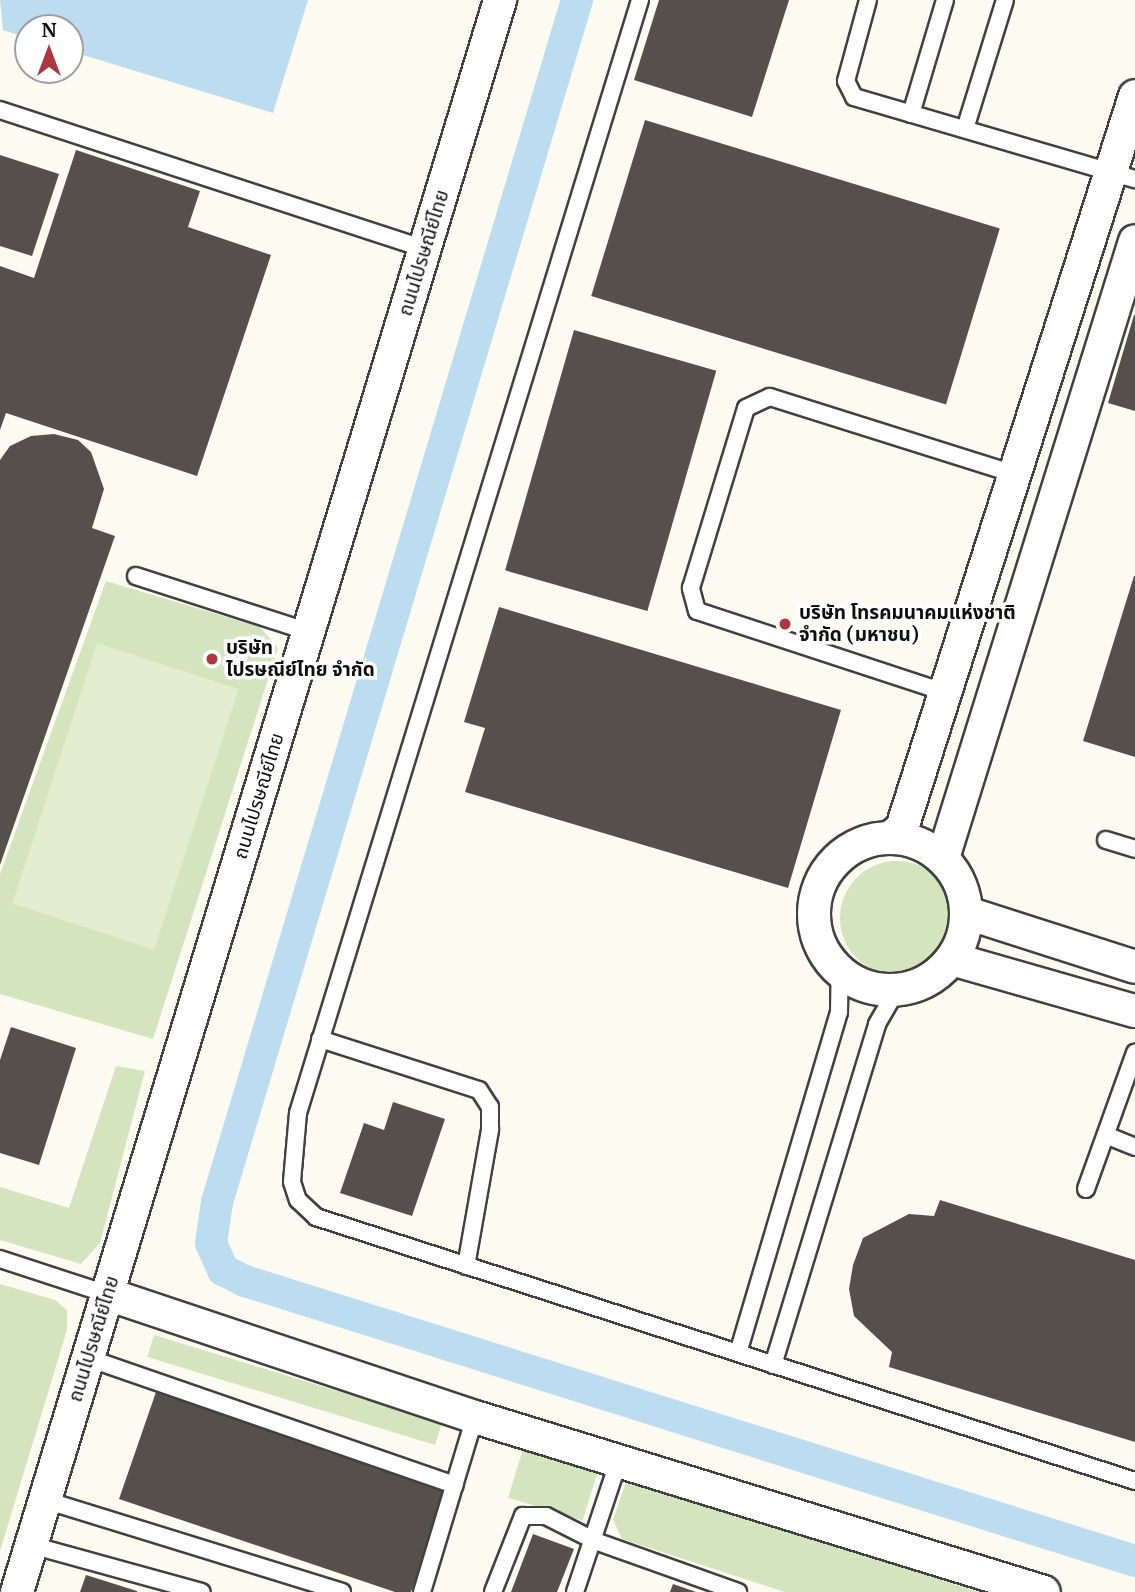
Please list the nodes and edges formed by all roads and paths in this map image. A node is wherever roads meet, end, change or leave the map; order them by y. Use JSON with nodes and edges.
{"nodes":[{"id":1,"x":500,"y":0,"type":"edge"},
{"id":2,"x":640,"y":0,"type":"edge"},
{"id":3,"x":868,"y":0,"type":"edge"},
{"id":4,"x":945,"y":0,"type":"edge"},
{"id":5,"x":1005,"y":0,"type":"edge"},
{"id":6,"x":1135,"y":96,"type":"edge"},
{"id":7,"x":0,"y":110,"type":"edge"},
{"id":8,"x":911,"y":114,"type":"junction"},
{"id":9,"x":965,"y":130,"type":"junction"},
{"id":10,"x":1123,"y":176,"type":"edge"},
{"id":11,"x":1135,"y":241,"type":"edge"},
{"id":12,"x":425,"y":248,"type":"junction"},
{"id":13,"x":1014,"y":474,"type":"junction"},
{"id":14,"x":136,"y":576,"type":"dead end"},
{"id":15,"x":309,"y":632,"type":"junction"},
{"id":16,"x":944,"y":692,"type":"junction"},
{"id":17,"x":891,"y":837,"type":"junction"},
{"id":18,"x":1106,"y":840,"type":"dead end"},
{"id":19,"x":1135,"y":849,"type":"edge"},
{"id":20,"x":943,"y":858,"type":"junction"},
{"id":21,"x":967,"y":914,"type":"junction"},
{"id":22,"x":952,"y":959,"type":"junction"},
{"id":23,"x":1135,"y":967,"type":"edge"},
{"id":24,"x":840,"y":972,"type":"junction"},
{"id":25,"x":897,"y":990,"type":"junction"},
{"id":26,"x":1135,"y":1011,"type":"edge"},
{"id":27,"x":320,"y":1040,"type":"junction"},
{"id":28,"x":1135,"y":1053,"type":"edge"},
{"id":29,"x":1108,"y":1136,"type":"junction"},
{"id":30,"x":1135,"y":1147,"type":"edge"},
{"id":31,"x":1086,"y":1189,"type":"dead end"},
{"id":32,"x":0,"y":1259,"type":"edge"},
{"id":33,"x":466,"y":1266,"type":"junction"},
{"id":34,"x":107,"y":1294,"type":"junction"},
{"id":35,"x":738,"y":1353,"type":"junction"},
{"id":36,"x":88,"y":1358,"type":"junction"},
{"id":37,"x":773,"y":1365,"type":"junction"},
{"id":38,"x":475,"y":1418,"type":"junction"},
{"id":39,"x":619,"y":1460,"type":"junction"},
{"id":40,"x":1135,"y":1480,"type":"edge"},
{"id":41,"x":455,"y":1485,"type":"junction"},
{"id":42,"x":45,"y":1500,"type":"junction"},
{"id":43,"x":595,"y":1541,"type":"junction"},
{"id":44,"x":31,"y":1545,"type":"junction"},
{"id":45,"x":1026,"y":1589,"type":"edge"},
{"id":46,"x":17,"y":1592,"type":"edge"},
{"id":47,"x":202,"y":1592,"type":"edge"},
{"id":48,"x":342,"y":1592,"type":"edge"},
{"id":49,"x":422,"y":1592,"type":"edge"},
{"id":50,"x":493,"y":1592,"type":"edge"},
{"id":51,"x":575,"y":1592,"type":"edge"},
{"id":52,"x":738,"y":1592,"type":"edge"}],
"edges":[{"from":1,"to":12,"type":"street","name":"ถนนไปรษณีย์ไทย"},
{"from":2,"to":27,"type":"lane"},
{"from":3,"to":8,"type":"lane"},
{"from":4,"to":8,"type":"lane"},
{"from":5,"to":9,"type":"lane"},
{"from":6,"to":10,"type":"street"},
{"from":7,"to":12,"type":"lane"},
{"from":8,"to":9,"type":"lane"},
{"from":9,"to":10,"type":"lane"},
{"from":10,"to":13,"type":"street"},
{"from":11,"to":20,"type":"street"},
{"from":12,"to":15,"type":"street","name":"ถนนไปรษณีย์ไทย"},
{"from":13,"to":16,"type":"street"},
{"from":13,"to":16,"type":"lane"},
{"from":14,"to":15,"type":"lane"},
{"from":15,"to":34,"type":"street","name":"ถนนไปรษณีย์ไทย"},
{"from":16,"to":17,"type":"street"},
{"from":17,"to":20,"type":"street"},
{"from":17,"to":24,"type":"street"},
{"from":18,"to":19,"type":"lane"},
{"from":20,"to":21,"type":"street"},
{"from":21,"to":22,"type":"street"},
{"from":21,"to":23,"type":"street"},
{"from":22,"to":25,"type":"street"},
{"from":22,"to":26,"type":"street"},
{"from":24,"to":25,"type":"street"},
{"from":24,"to":35,"type":"lane"},
{"from":25,"to":37,"type":"lane"},
{"from":27,"to":33,"type":"lane"},
{"from":27,"to":33,"type":"lane"},
{"from":28,"to":29,"type":"lane"},
{"from":29,"to":30,"type":"lane"},
{"from":29,"to":31,"type":"lane"},
{"from":32,"to":34,"type":"lane"},
{"from":33,"to":35,"type":"lane"},
{"from":34,"to":36,"type":"street","name":"ถนนไปรษณีย์ไทย"},
{"from":34,"to":38,"type":"street"},
{"from":35,"to":37,"type":"lane"},
{"from":36,"to":41,"type":"lane"},
{"from":36,"to":42,"type":"street","name":"ถนนไปรษณีย์ไทย"},
{"from":37,"to":40,"type":"lane"},
{"from":38,"to":39,"type":"street"},
{"from":38,"to":41,"type":"lane"},
{"from":39,"to":43,"type":"lane"},
{"from":39,"to":45,"type":"street"},
{"from":41,"to":49,"type":"lane"},
{"from":42,"to":44,"type":"street","name":"ถนนไปรษณีย์ไทย"},
{"from":42,"to":48,"type":"lane"},
{"from":43,"to":50,"type":"lane"},
{"from":43,"to":51,"type":"lane"},
{"from":43,"to":52,"type":"lane"},
{"from":44,"to":46,"type":"street","name":"ถนนไปรษณีย์ไทย"},
{"from":44,"to":47,"type":"lane"}]}
